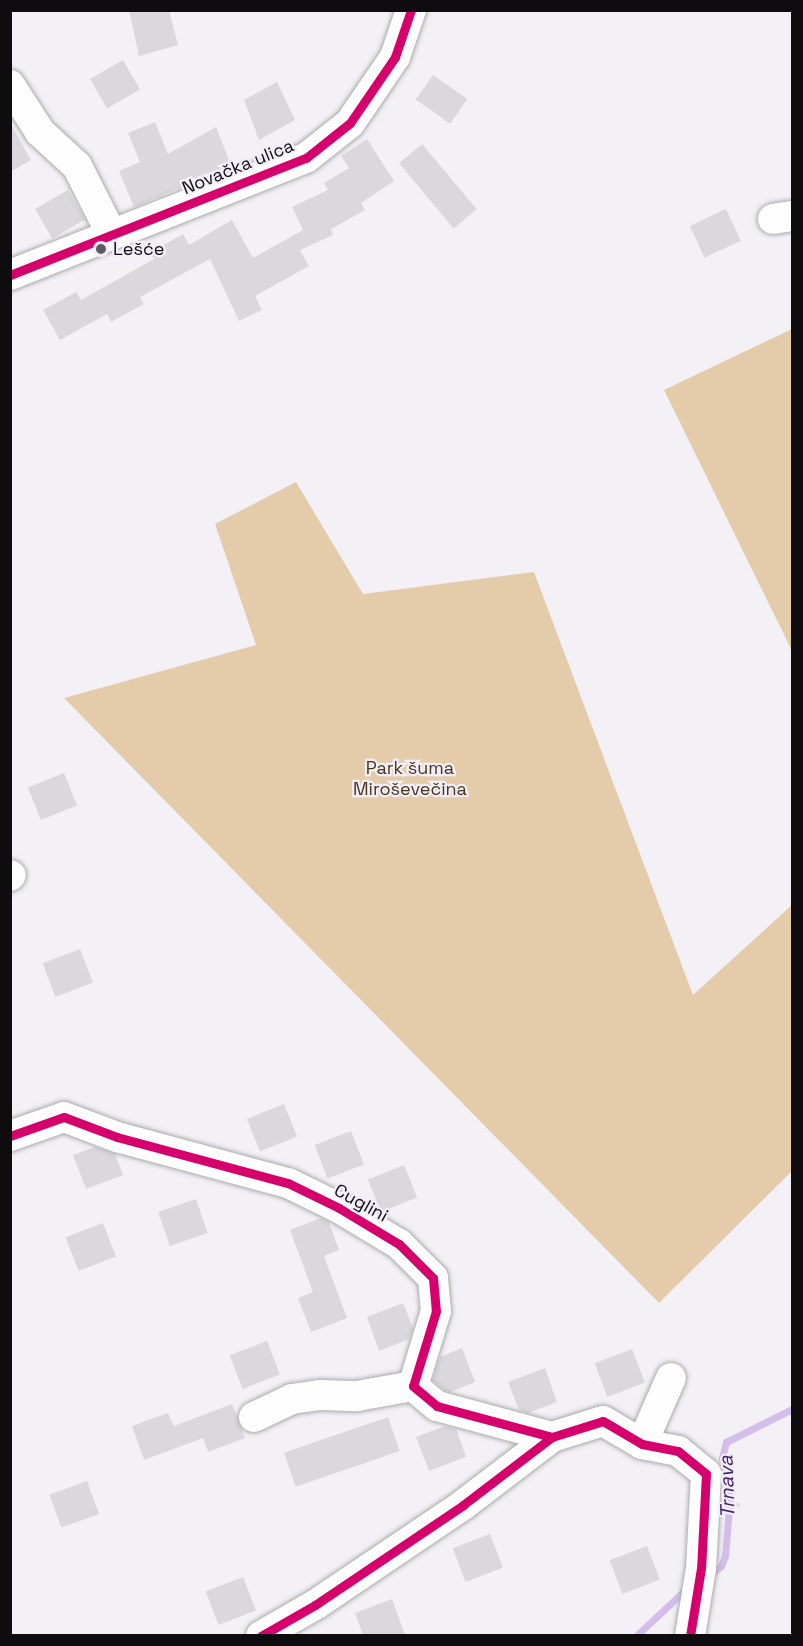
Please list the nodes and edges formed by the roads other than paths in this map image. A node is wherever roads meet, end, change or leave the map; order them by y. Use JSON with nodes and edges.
{"nodes":[{"id":1,"x":411,"y":10,"type":"edge"},
{"id":2,"x":10,"y":85,"type":"edge"},
{"id":3,"x":112,"y":236,"type":"junction"},
{"id":4,"x":10,"y":275,"type":"edge"},
{"id":5,"x":10,"y":1136,"type":"edge"},
{"id":6,"x":671,"y":1378,"type":"dead end"},
{"id":7,"x":413,"y":1386,"type":"junction"},
{"id":8,"x":254,"y":1417,"type":"dead end"},
{"id":9,"x":552,"y":1437,"type":"junction"},
{"id":10,"x":642,"y":1444,"type":"junction"},
{"id":11,"x":261,"y":1635,"type":"edge"},
{"id":12,"x":690,"y":1635,"type":"edge"}],
"edges":[{"from":1,"to":3,"type":"street","name":"Novačka ulica"},
{"from":2,"to":3,"type":"street"},
{"from":3,"to":4,"type":"street","name":"Novačka ulica"},
{"from":5,"to":7,"type":"street","name":"Cuglini"},
{"from":6,"to":10,"type":"street"},
{"from":7,"to":8,"type":"street"},
{"from":7,"to":9,"type":"street"},
{"from":9,"to":10,"type":"street"},
{"from":9,"to":11,"type":"street"},
{"from":10,"to":12,"type":"street"}]}
